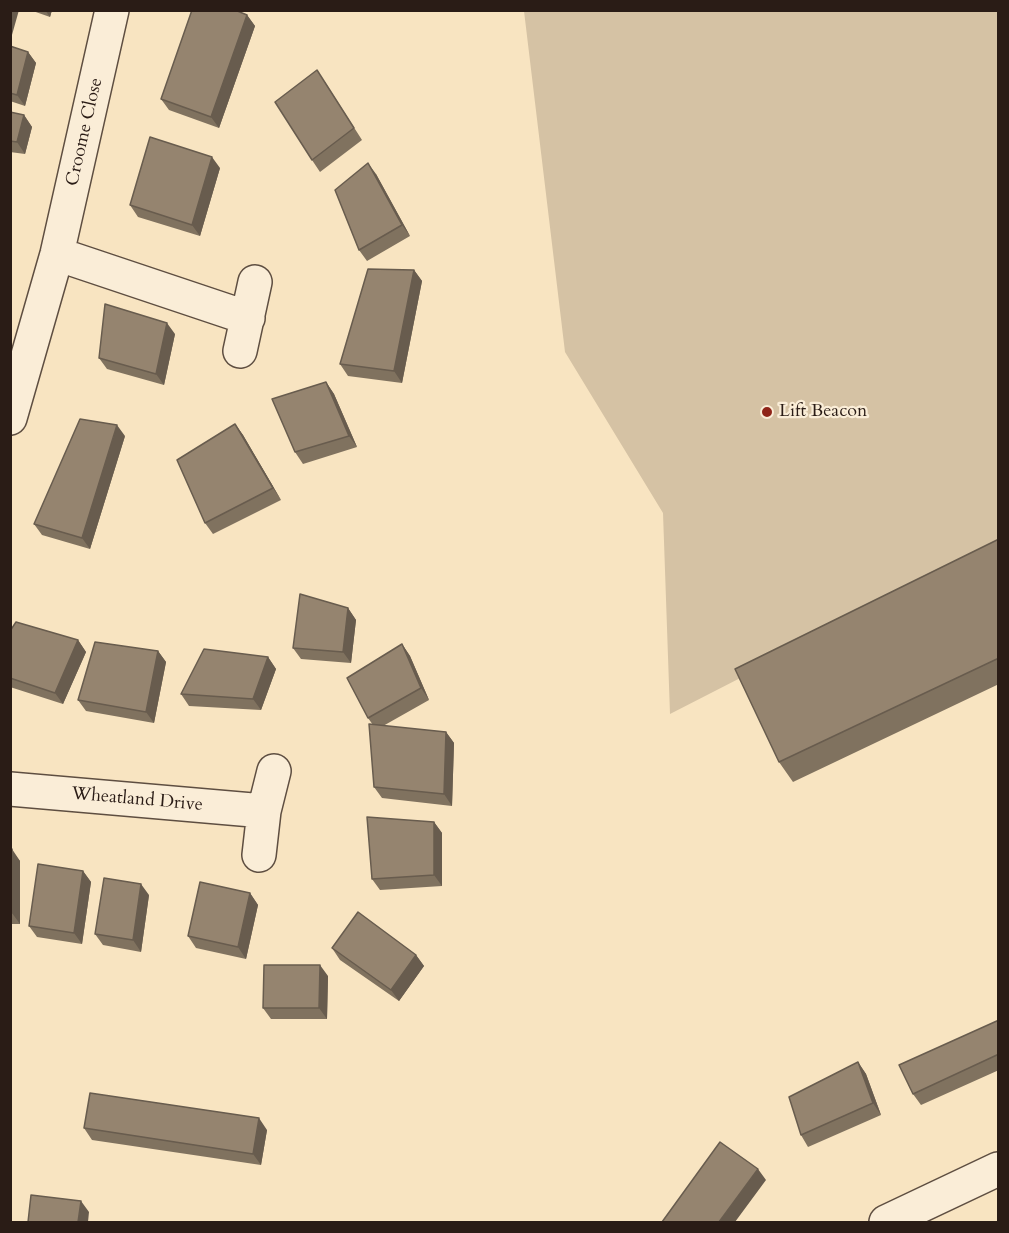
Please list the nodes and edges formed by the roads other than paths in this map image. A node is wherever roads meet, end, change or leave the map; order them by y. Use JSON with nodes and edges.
{"nodes":[{"id":1,"x":112,"y":10,"type":"edge"},
{"id":2,"x":57,"y":254,"type":"junction"},
{"id":3,"x":255,"y":282,"type":"dead end"},
{"id":4,"x":248,"y":318,"type":"junction"},
{"id":5,"x":240,"y":351,"type":"dead end"},
{"id":6,"x":10,"y":418,"type":"edge"},
{"id":7,"x":274,"y":771,"type":"dead end"},
{"id":8,"x":10,"y":789,"type":"edge"},
{"id":9,"x":264,"y":811,"type":"junction"},
{"id":10,"x":260,"y":855,"type":"dead end"},
{"id":11,"x":999,"y":1168,"type":"edge"},
{"id":12,"x":886,"y":1222,"type":"edge"}],
"edges":[{"from":1,"to":2,"type":"street","name":"Croome Close"},
{"from":2,"to":4,"type":"street"},
{"from":2,"to":6,"type":"street","name":"Croome Close"},
{"from":3,"to":4,"type":"street"},
{"from":4,"to":5,"type":"street"},
{"from":7,"to":9,"type":"street"},
{"from":8,"to":9,"type":"street","name":"Wheatland Drive"},
{"from":9,"to":10,"type":"street"},
{"from":11,"to":12,"type":"street"}]}
